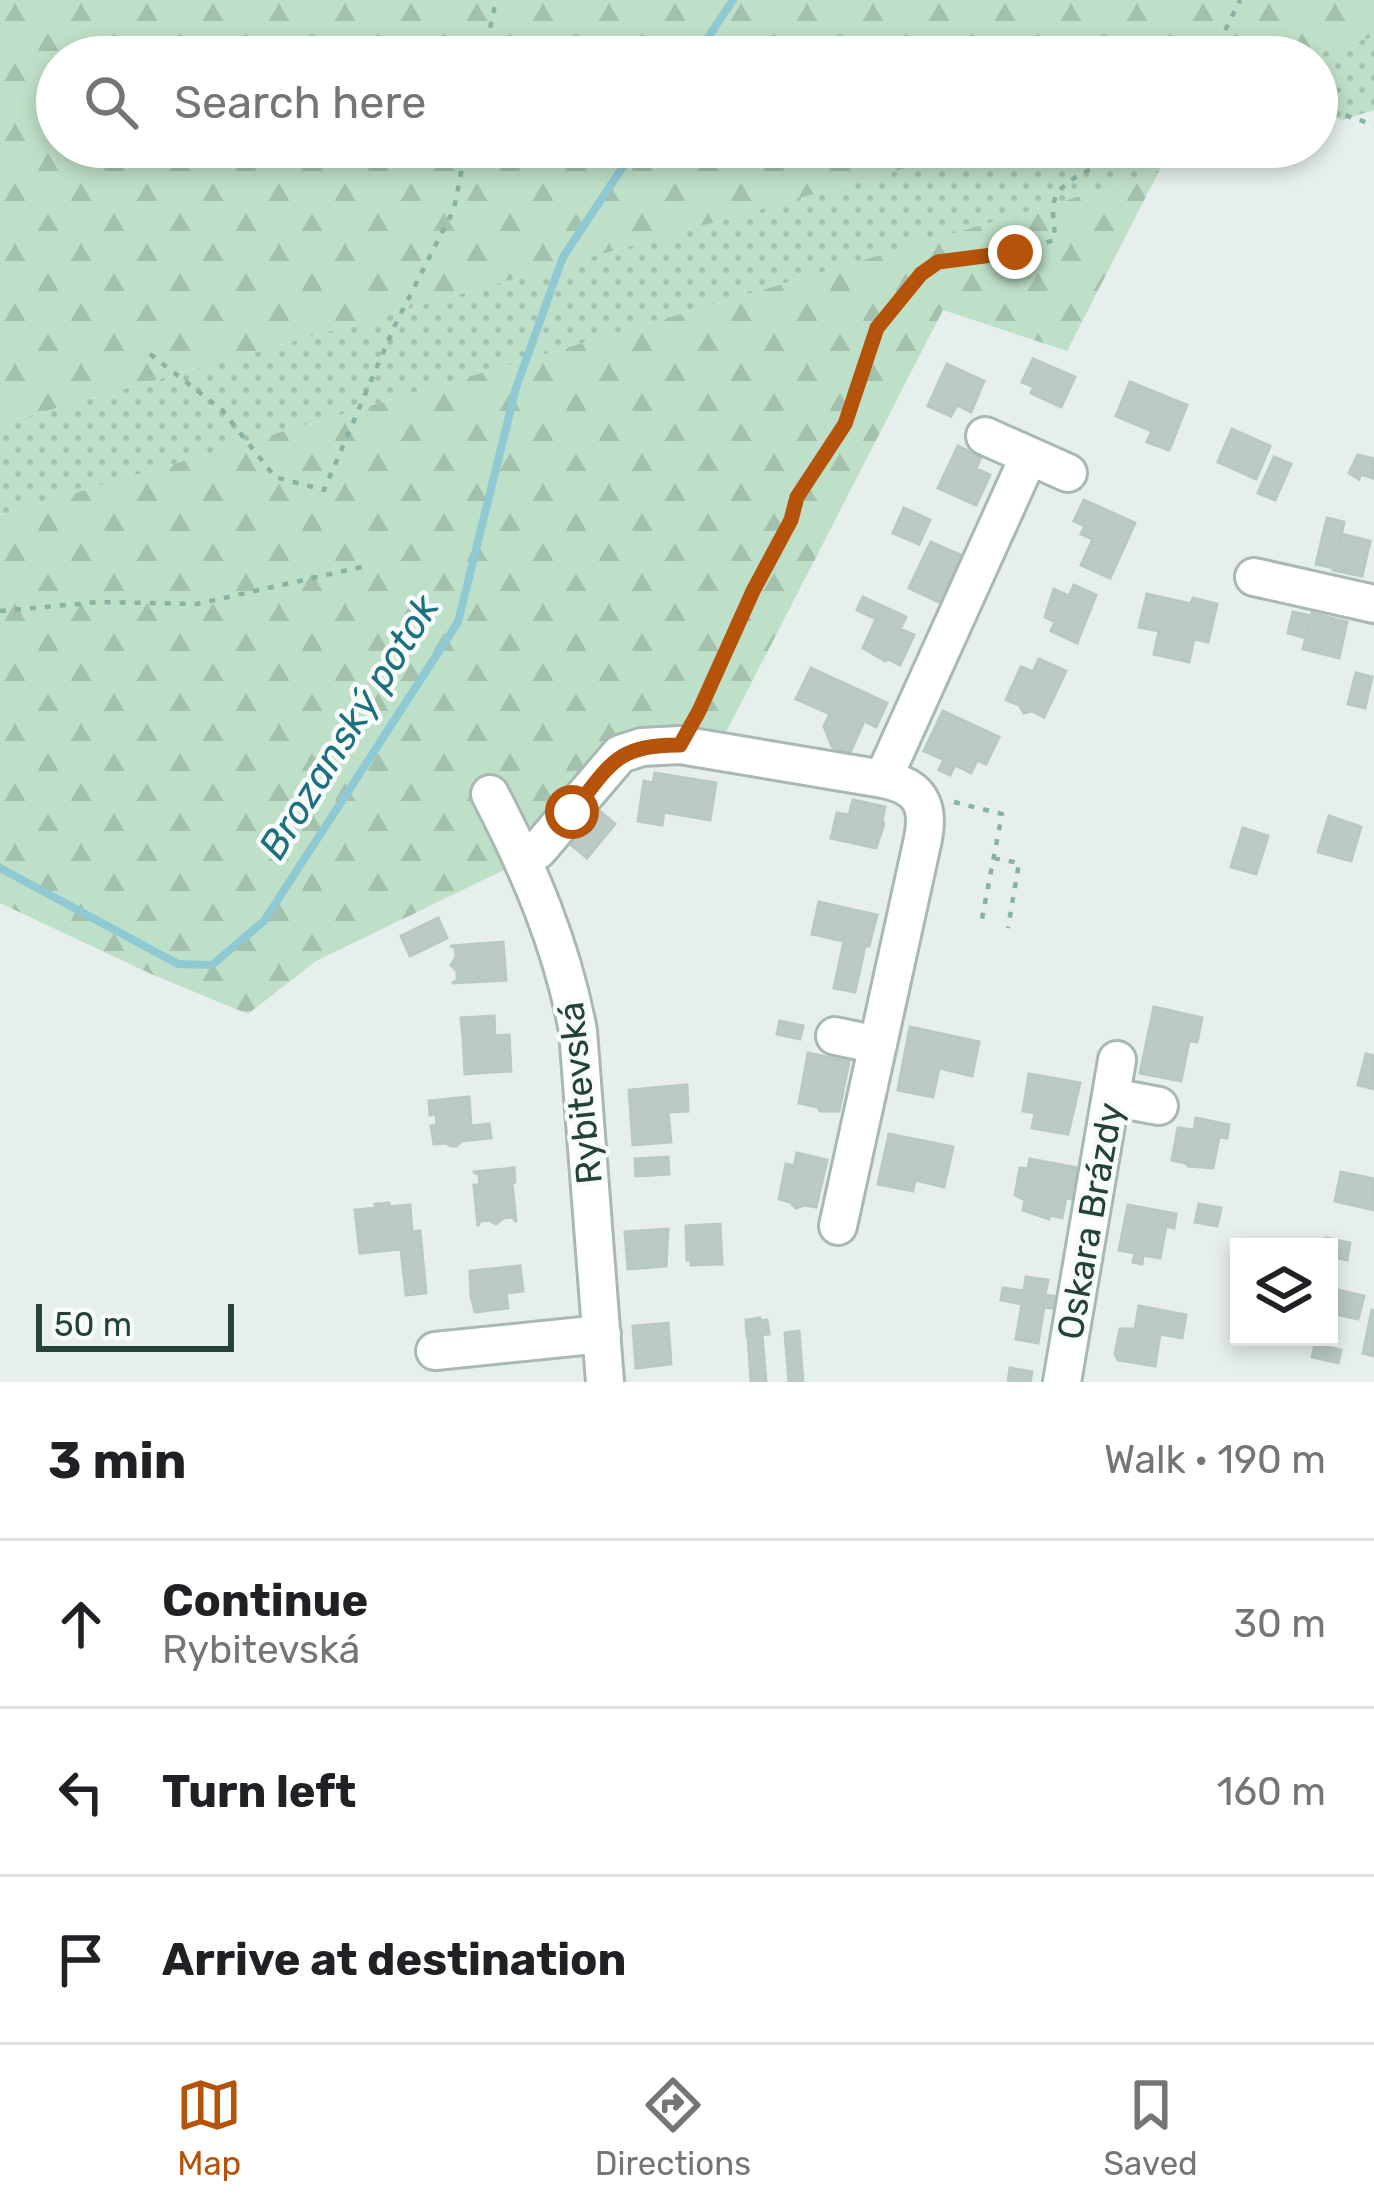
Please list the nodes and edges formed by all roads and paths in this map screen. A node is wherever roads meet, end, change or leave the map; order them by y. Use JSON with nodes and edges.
{"nodes":[{"id":1,"x":496,"y":0,"type":"edge"},
{"id":2,"x":1240,"y":0,"type":"edge"},
{"id":3,"x":488,"y":36,"type":"edge"},
{"id":4,"x":1223,"y":36,"type":"edge"},
{"id":5,"x":1338,"y":113,"type":"edge"},
{"id":6,"x":1374,"y":125,"type":"edge"},
{"id":7,"x":462,"y":168,"type":"edge"},
{"id":8,"x":1096,"y":168,"type":"edge"},
{"id":9,"x":150,"y":354,"type":"dead end"},
{"id":10,"x":985,"y":436,"type":"dead end"},
{"id":11,"x":1029,"y":456,"type":"junction"},
{"id":12,"x":1068,"y":473,"type":"dead end"},
{"id":13,"x":366,"y":566,"type":"dead end"},
{"id":14,"x":1254,"y":577,"type":"dead end"},
{"id":15,"x":1374,"y":604,"type":"edge"},
{"id":16,"x":0,"y":611,"type":"edge"},
{"id":17,"x":680,"y":745,"type":"junction"},
{"id":18,"x":883,"y":779,"type":"junction"},
{"id":19,"x":490,"y":794,"type":"dead end"},
{"id":20,"x":919,"y":797,"type":"junction"},
{"id":21,"x":994,"y":858,"type":"junction"},
{"id":22,"x":524,"y":859,"type":"junction"},
{"id":23,"x":981,"y":924,"type":"dead end"},
{"id":24,"x":1008,"y":928,"type":"dead end"},
{"id":25,"x":835,"y":1036,"type":"dead end"},
{"id":26,"x":878,"y":1045,"type":"junction"},
{"id":27,"x":1117,"y":1060,"type":"dead end"},
{"id":28,"x":1111,"y":1097,"type":"junction"},
{"id":29,"x":1159,"y":1106,"type":"dead end"},
{"id":30,"x":838,"y":1226,"type":"dead end"},
{"id":31,"x":602,"y":1334,"type":"junction"},
{"id":32,"x":435,"y":1351,"type":"dead end"},
{"id":33,"x":605,"y":1382,"type":"edge"},
{"id":34,"x":1062,"y":1382,"type":"edge"}],
"edges":[{"from":1,"to":3,"type":"path"},
{"from":2,"to":4,"type":"path"},
{"from":5,"to":6,"type":"path"},
{"from":7,"to":9,"type":"path"},
{"from":8,"to":17,"type":"path"},
{"from":10,"to":11,"type":"street"},
{"from":11,"to":12,"type":"street"},
{"from":11,"to":18,"type":"street"},
{"from":13,"to":16,"type":"path"},
{"from":14,"to":15,"type":"street"},
{"from":17,"to":18,"type":"street"},
{"from":17,"to":22,"type":"street"},
{"from":18,"to":20,"type":"street"},
{"from":19,"to":22,"type":"street","name":"Rybitevská"},
{"from":20,"to":21,"type":"path"},
{"from":20,"to":26,"type":"street"},
{"from":21,"to":23,"type":"path"},
{"from":21,"to":24,"type":"path"},
{"from":22,"to":31,"type":"street","name":"Rybitevská"},
{"from":25,"to":26,"type":"street"},
{"from":26,"to":30,"type":"street"},
{"from":27,"to":28,"type":"street","name":"Oskara Brázdy"},
{"from":28,"to":29,"type":"street"},
{"from":28,"to":34,"type":"street","name":"Oskara Brázdy"},
{"from":31,"to":32,"type":"street"},
{"from":31,"to":33,"type":"street","name":"Rybitevská"}]}
